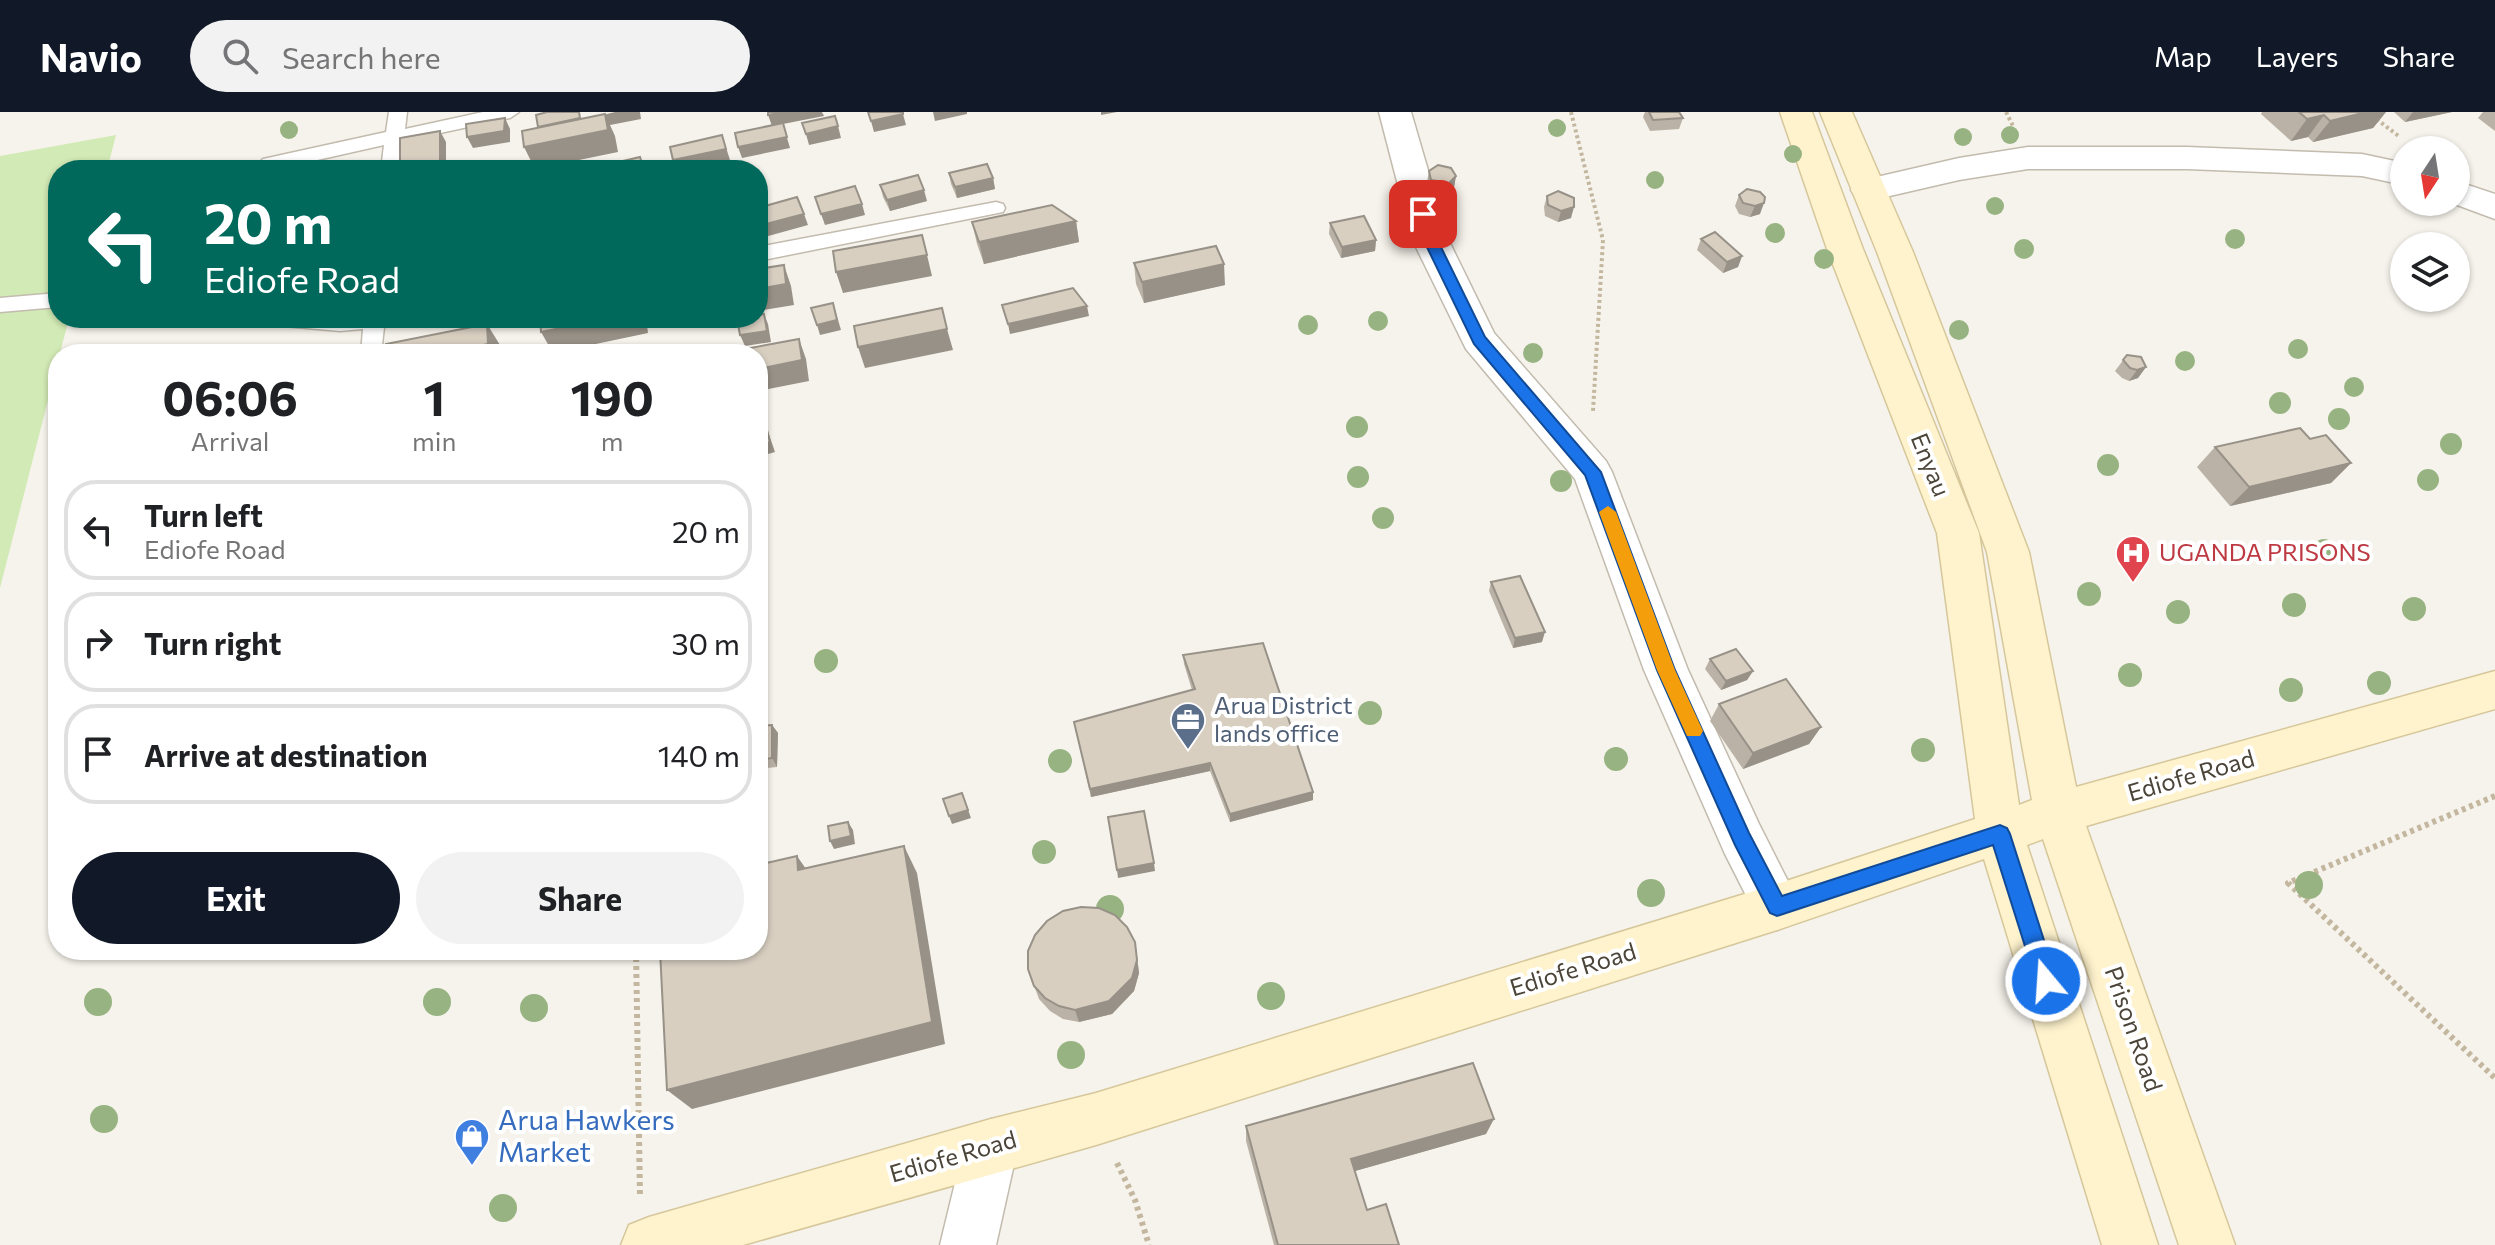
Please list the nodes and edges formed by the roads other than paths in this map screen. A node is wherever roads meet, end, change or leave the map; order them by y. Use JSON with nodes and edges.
{"nodes":[{"id":1,"x":398,"y":112,"type":"edge"},
{"id":2,"x":510,"y":112,"type":"edge"},
{"id":3,"x":1395,"y":112,"type":"edge"},
{"id":4,"x":1796,"y":112,"type":"edge"},
{"id":5,"x":1836,"y":112,"type":"edge"},
{"id":6,"x":395,"y":137,"type":"junction"},
{"id":7,"x":284,"y":160,"type":"edge"},
{"id":8,"x":392,"y":160,"type":"edge"},
{"id":9,"x":2390,"y":160,"type":"edge"},
{"id":10,"x":1868,"y":190,"type":"junction"},
{"id":11,"x":2470,"y":197,"type":"edge"},
{"id":12,"x":2495,"y":207,"type":"edge"},
{"id":13,"x":996,"y":208,"type":"dead end"},
{"id":14,"x":768,"y":252,"type":"edge"},
{"id":15,"x":48,"y":301,"type":"edge"},
{"id":16,"x":0,"y":305,"type":"edge"},
{"id":17,"x":2495,"y":690,"type":"edge"},
{"id":18,"x":2058,"y":813,"type":"junction"},
{"id":19,"x":2000,"y":834,"type":"junction"},
{"id":20,"x":1777,"y":907,"type":"junction"},
{"id":21,"x":991,"y":1146,"type":"junction"},
{"id":22,"x":645,"y":1222,"type":"edge"},
{"id":23,"x":968,"y":1245,"type":"edge"},
{"id":24,"x":2130,"y":1245,"type":"edge"},
{"id":25,"x":2207,"y":1245,"type":"edge"}],
"edges":[{"from":1,"to":6,"type":"lane"},
{"from":2,"to":6,"type":"lane"},
{"from":3,"to":20,"type":"street"},
{"from":4,"to":19,"type":"street","name":"Enyau"},
{"from":5,"to":10,"type":"street","name":"Enyau"},
{"from":6,"to":7,"type":"lane"},
{"from":6,"to":8,"type":"lane"},
{"from":9,"to":10,"type":"street"},
{"from":10,"to":18,"type":"street","name":"Enyau"},
{"from":11,"to":12,"type":"street"},
{"from":13,"to":14,"type":"lane"},
{"from":15,"to":16,"type":"lane"},
{"from":17,"to":18,"type":"street","name":"Ediofe Road"},
{"from":18,"to":19,"type":"street","name":"Ediofe Road"},
{"from":18,"to":25,"type":"street","name":"Prison Road"},
{"from":19,"to":20,"type":"street","name":"Ediofe Road"},
{"from":19,"to":24,"type":"street"},
{"from":20,"to":21,"type":"street","name":"Ediofe Road"},
{"from":21,"to":22,"type":"street","name":"Ediofe Road"},
{"from":21,"to":23,"type":"street"}]}
